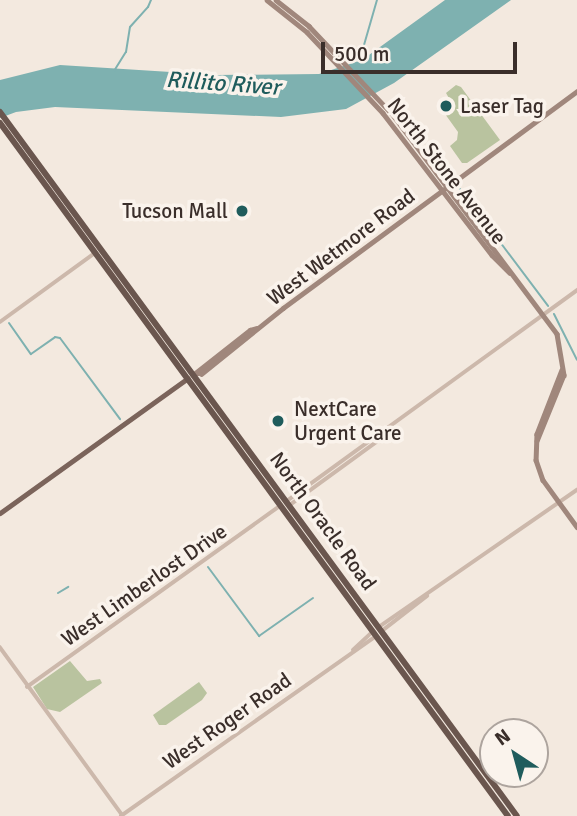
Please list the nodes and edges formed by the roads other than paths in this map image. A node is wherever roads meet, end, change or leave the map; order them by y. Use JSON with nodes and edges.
{"nodes":[{"id":1,"x":267,"y":0,"type":"edge"},
{"id":2,"x":276,"y":0,"type":"edge"},
{"id":3,"x":339,"y":62,"type":"junction"},
{"id":4,"x":577,"y":91,"type":"edge"},
{"id":5,"x":373,"y":98,"type":"junction"},
{"id":6,"x":1,"y":118,"type":"edge"},
{"id":7,"x":7,"y":133,"type":"junction"},
{"id":8,"x":32,"y":155,"type":"junction"},
{"id":9,"x":449,"y":186,"type":"junction"},
{"id":10,"x":442,"y":191,"type":"junction"},
{"id":11,"x":98,"y":250,"type":"junction"},
{"id":12,"x":511,"y":274,"type":"junction"},
{"id":13,"x":577,"y":290,"type":"edge"},
{"id":14,"x":543,"y":316,"type":"junction"},
{"id":15,"x":0,"y":322,"type":"edge"},
{"id":16,"x":191,"y":376,"type":"junction"},
{"id":17,"x":379,"y":437,"type":"junction"},
{"id":18,"x":240,"y":442,"type":"junction"},
{"id":19,"x":363,"y":446,"type":"junction"},
{"id":20,"x":363,"y":452,"type":"junction"},
{"id":21,"x":337,"y":466,"type":"junction"},
{"id":22,"x":337,"y":472,"type":"junction"},
{"id":23,"x":577,"y":490,"type":"edge"},
{"id":24,"x":559,"y":503,"type":"junction"},
{"id":25,"x":284,"y":506,"type":"junction"},
{"id":26,"x":0,"y":513,"type":"edge"},
{"id":27,"x":577,"y":527,"type":"edge"},
{"id":28,"x":331,"y":567,"type":"junction"},
{"id":29,"x":378,"y":631,"type":"junction"},
{"id":30,"x":0,"y":646,"type":"edge"},
{"id":31,"x":27,"y":687,"type":"junction"},
{"id":32,"x":425,"y":696,"type":"junction"},
{"id":33,"x":122,"y":816,"type":"edge"},
{"id":34,"x":508,"y":816,"type":"edge"},
{"id":35,"x":517,"y":816,"type":"edge"}],
"edges":[{"from":1,"to":3,"type":"main road","name":"North Stone Avenue"},
{"from":2,"to":3,"type":"main road","name":"North Stone Avenue"},
{"from":3,"to":5,"type":"main road","name":"North Stone Avenue"},
{"from":4,"to":9,"type":"main road","name":"West Wetmore Road"},
{"from":5,"to":9,"type":"main road","name":"North Stone Avenue"},
{"from":5,"to":10,"type":"main road","name":"North Stone Avenue"},
{"from":6,"to":7,"type":"highway","name":"North Oracle Road"},
{"from":6,"to":8,"type":"highway","name":"North Oracle Road"},
{"from":7,"to":8,"type":"highway"},
{"from":7,"to":11,"type":"highway","name":"North Oracle Road"},
{"from":8,"to":11,"type":"highway","name":"North Oracle Road"},
{"from":9,"to":10,"type":"main road","name":"West Wetmore Road"},
{"from":9,"to":12,"type":"main road","name":"North Stone Avenue"},
{"from":10,"to":12,"type":"main road","name":"North Stone Avenue"},
{"from":10,"to":16,"type":"main road","name":"West Wetmore Road"},
{"from":11,"to":15,"type":"street"},
{"from":11,"to":16,"type":"highway","name":"North Oracle Road"},
{"from":12,"to":14,"type":"main road","name":"North Stone Avenue"},
{"from":13,"to":14,"type":"street","name":"West Limberlost Drive"},
{"from":14,"to":17,"type":"street","name":"West Limberlost Drive"},
{"from":14,"to":24,"type":"main road","name":"North Stone Avenue"},
{"from":16,"to":18,"type":"highway","name":"North Oracle Road"},
{"from":16,"to":18,"type":"highway","name":"North Oracle Road"},
{"from":16,"to":26,"type":"main road","name":"West Wetmore Road"},
{"from":17,"to":19,"type":"street","name":"West Limberlost Drive"},
{"from":17,"to":20,"type":"street","name":"West Limberlost Drive"},
{"from":18,"to":25,"type":"highway","name":"North Oracle Road"},
{"from":18,"to":25,"type":"highway","name":"North Oracle Road"},
{"from":19,"to":20,"type":"street"},
{"from":19,"to":21,"type":"street","name":"West Limberlost Drive"},
{"from":20,"to":22,"type":"street","name":"West Limberlost Drive"},
{"from":21,"to":22,"type":"street"},
{"from":21,"to":25,"type":"street","name":"West Limberlost Drive"},
{"from":22,"to":25,"type":"street","name":"West Limberlost Drive"},
{"from":23,"to":24,"type":"street","name":"West Roger Road"},
{"from":24,"to":27,"type":"main road","name":"North Stone Avenue"},
{"from":24,"to":29,"type":"street","name":"West Roger Road"},
{"from":25,"to":28,"type":"highway","name":"North Oracle Road"},
{"from":25,"to":28,"type":"highway","name":"North Oracle Road"},
{"from":25,"to":31,"type":"street","name":"West Limberlost Drive"},
{"from":28,"to":29,"type":"highway","name":"North Oracle Road"},
{"from":28,"to":29,"type":"highway","name":"North Oracle Road"},
{"from":29,"to":32,"type":"highway","name":"North Oracle Road"},
{"from":29,"to":33,"type":"street","name":"West Roger Road"},
{"from":30,"to":31,"type":"street"},
{"from":31,"to":33,"type":"street"},
{"from":32,"to":34,"type":"highway","name":"North Oracle Road"},
{"from":32,"to":35,"type":"highway","name":"North Oracle Road"}]}
